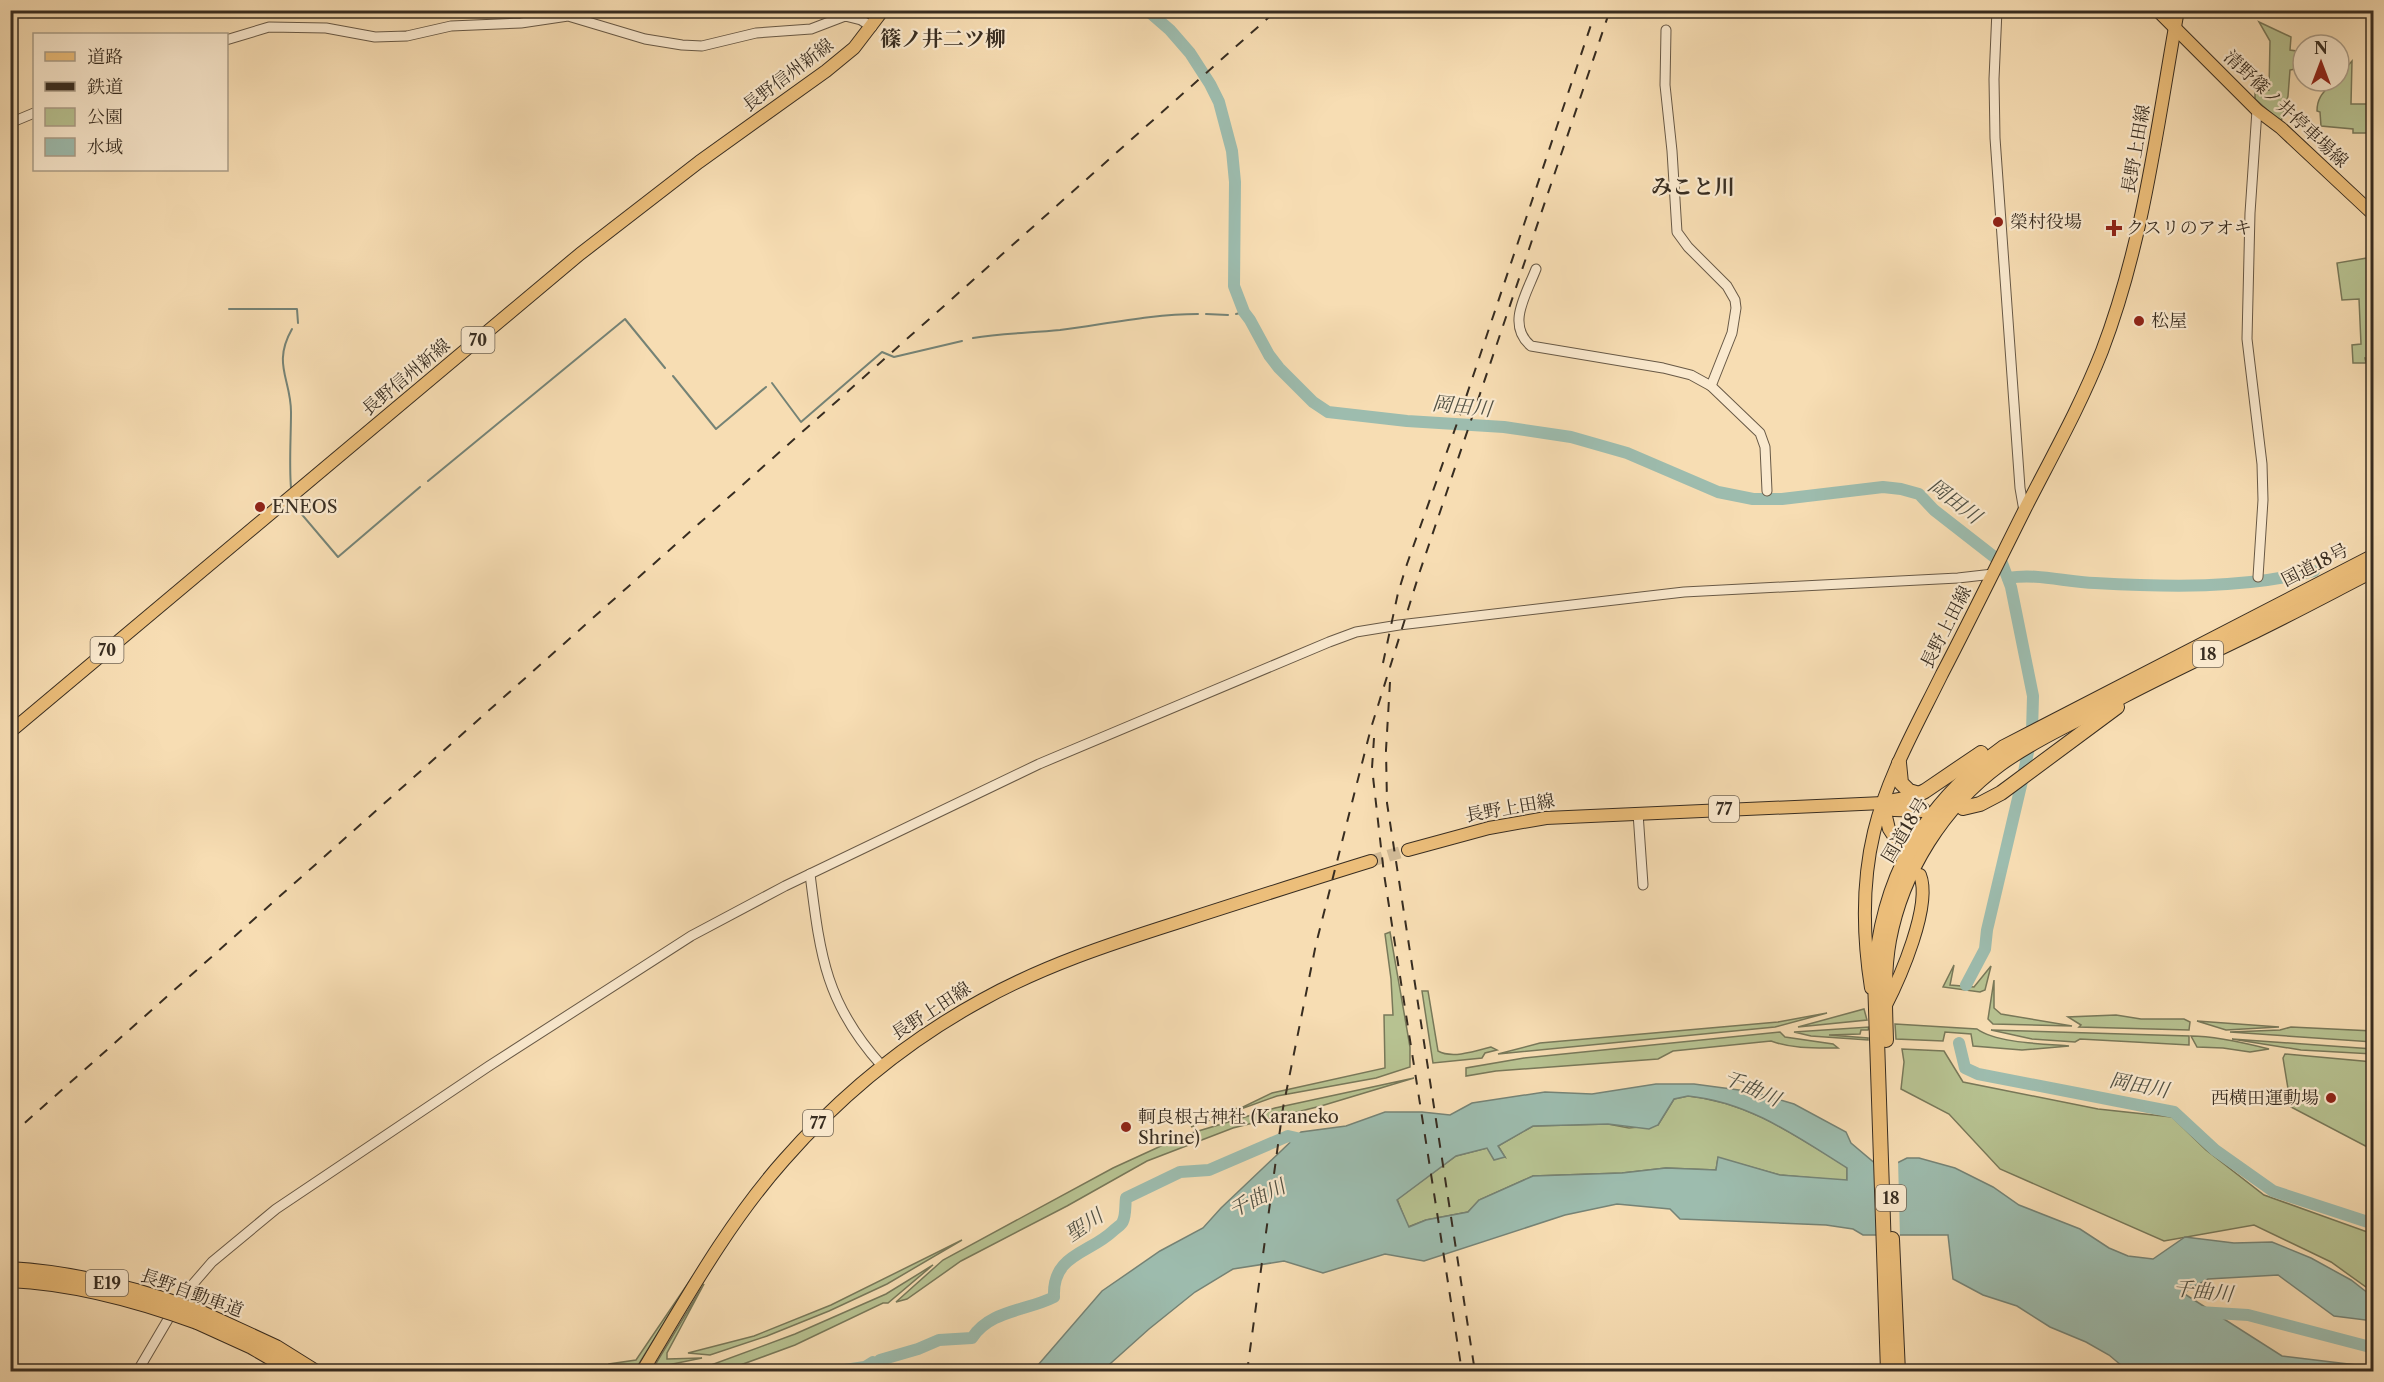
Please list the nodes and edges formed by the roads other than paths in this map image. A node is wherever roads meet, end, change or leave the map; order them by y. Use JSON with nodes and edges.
{"nodes":[{"id":1,"x":884,"y":10,"type":"edge"},
{"id":2,"x":1997,"y":10,"type":"edge"},
{"id":3,"x":2157,"y":10,"type":"edge"},
{"id":4,"x":2178,"y":10,"type":"edge"},
{"id":5,"x":872,"y":27,"type":"junction"},
{"id":6,"x":2175,"y":27,"type":"junction"},
{"id":7,"x":1666,"y":30,"type":"dead end"},
{"id":8,"x":228,"y":39,"type":"edge"},
{"id":9,"x":2257,"y":110,"type":"junction"},
{"id":10,"x":33,"y":113,"type":"edge"},
{"id":11,"x":10,"y":123,"type":"edge"},
{"id":12,"x":2373,"y":215,"type":"edge"},
{"id":13,"x":1536,"y":269,"type":"dead end"},
{"id":14,"x":1711,"y":386,"type":"junction"},
{"id":15,"x":1767,"y":491,"type":"dead end"},
{"id":16,"x":2024,"y":511,"type":"junction"},
{"id":17,"x":2373,"y":556,"type":"edge"},
{"id":18,"x":2373,"y":570,"type":"edge"},
{"id":19,"x":1993,"y":574,"type":"junction"},
{"id":20,"x":2258,"y":577,"type":"dead end"},
{"id":21,"x":2138,"y":683,"type":"junction"},
{"id":22,"x":10,"y":732,"type":"edge"},
{"id":23,"x":2014,"y":737,"type":"junction"},
{"id":24,"x":1899,"y":764,"type":"junction"},
{"id":25,"x":1919,"y":794,"type":"junction"},
{"id":26,"x":1883,"y":803,"type":"junction"},
{"id":27,"x":1964,"y":808,"type":"dead end"},
{"id":28,"x":1923,"y":810,"type":"dead end"},
{"id":29,"x":1638,"y":813,"type":"junction"},
{"id":30,"x":1900,"y":846,"type":"dead end"},
{"id":31,"x":1408,"y":850,"type":"tunnel mouth"},
{"id":32,"x":1371,"y":861,"type":"tunnel mouth"},
{"id":33,"x":810,"y":874,"type":"junction"},
{"id":34,"x":1920,"y":875,"type":"dead end"},
{"id":35,"x":1643,"y":885,"type":"dead end"},
{"id":36,"x":1880,"y":1019,"type":"junction"},
{"id":37,"x":882,"y":1066,"type":"junction"},
{"id":38,"x":10,"y":1269,"type":"edge"},
{"id":39,"x":10,"y":1280,"type":"edge"},
{"id":40,"x":198,"y":1317,"type":"junction"},
{"id":41,"x":137,"y":1371,"type":"edge"},
{"id":42,"x":295,"y":1371,"type":"edge"},
{"id":43,"x":316,"y":1371,"type":"edge"},
{"id":44,"x":642,"y":1371,"type":"edge"},
{"id":45,"x":1888,"y":1371,"type":"edge"},
{"id":46,"x":1898,"y":1371,"type":"edge"}],
"edges":[{"from":1,"to":5,"type":"main road","name":"長野信州新線","number":"70"},
{"from":2,"to":16,"type":"street"},
{"from":3,"to":6,"type":"main road"},
{"from":4,"to":6,"type":"main road","name":"長野上田線"},
{"from":5,"to":8,"type":"street"},
{"from":5,"to":22,"type":"main road","name":"長野信州新線","number":"70"},
{"from":6,"to":9,"type":"main road","name":"清野篠ノ井停車場線"},
{"from":6,"to":16,"type":"main road","name":"長野上田線"},
{"from":7,"to":14,"type":"street"},
{"from":9,"to":12,"type":"main road","name":"清野篠ノ井停車場線"},
{"from":9,"to":20,"type":"street"},
{"from":10,"to":11,"type":"street"},
{"from":13,"to":14,"type":"street"},
{"from":14,"to":15,"type":"street"},
{"from":16,"to":19,"type":"main road","name":"長野上田線"},
{"from":17,"to":21,"type":"highway","name":"国道18号","number":"18"},
{"from":18,"to":21,"type":"highway","name":"国道18号","number":"18"},
{"from":19,"to":24,"type":"main road","name":"長野上田線"},
{"from":19,"to":33,"type":"street"},
{"from":21,"to":23,"type":"highway","name":"国道18号","number":"18"},
{"from":21,"to":27,"type":"highway"},
{"from":21,"to":36,"type":"highway","name":"国道18号","number":"18"},
{"from":23,"to":25,"type":"highway"},
{"from":23,"to":36,"type":"highway","name":"国道18号","number":"18"},
{"from":24,"to":25,"type":"highway"},
{"from":24,"to":26,"type":"main road","name":"長野上田線"},
{"from":25,"to":26,"type":"highway"},
{"from":26,"to":28,"type":"highway"},
{"from":26,"to":29,"type":"main road","name":"長野上田線","number":"77"},
{"from":26,"to":30,"type":"main road"},
{"from":26,"to":36,"type":"main road"},
{"from":29,"to":31,"type":"main road","name":"長野上田線","number":"77"},
{"from":29,"to":35,"type":"street"},
{"from":32,"to":37,"type":"main road","name":"長野上田線","number":"77"},
{"from":33,"to":37,"type":"street"},
{"from":33,"to":41,"type":"street"},
{"from":34,"to":36,"type":"main road"},
{"from":36,"to":45,"type":"highway","name":"国道18号","number":"18"},
{"from":36,"to":46,"type":"highway","name":"国道18号","number":"18"},
{"from":37,"to":44,"type":"main road","name":"長野上田線","number":"77"},
{"from":38,"to":40,"type":"highway","name":"長野自動車道","number":"E19","bridge":true},
{"from":39,"to":40,"type":"highway","name":"長野自動車道","number":"E19","bridge":true},
{"from":40,"to":42,"type":"highway","name":"長野自動車道","number":"E19"},
{"from":40,"to":43,"type":"highway","name":"長野自動車道","number":"E19"}]}
